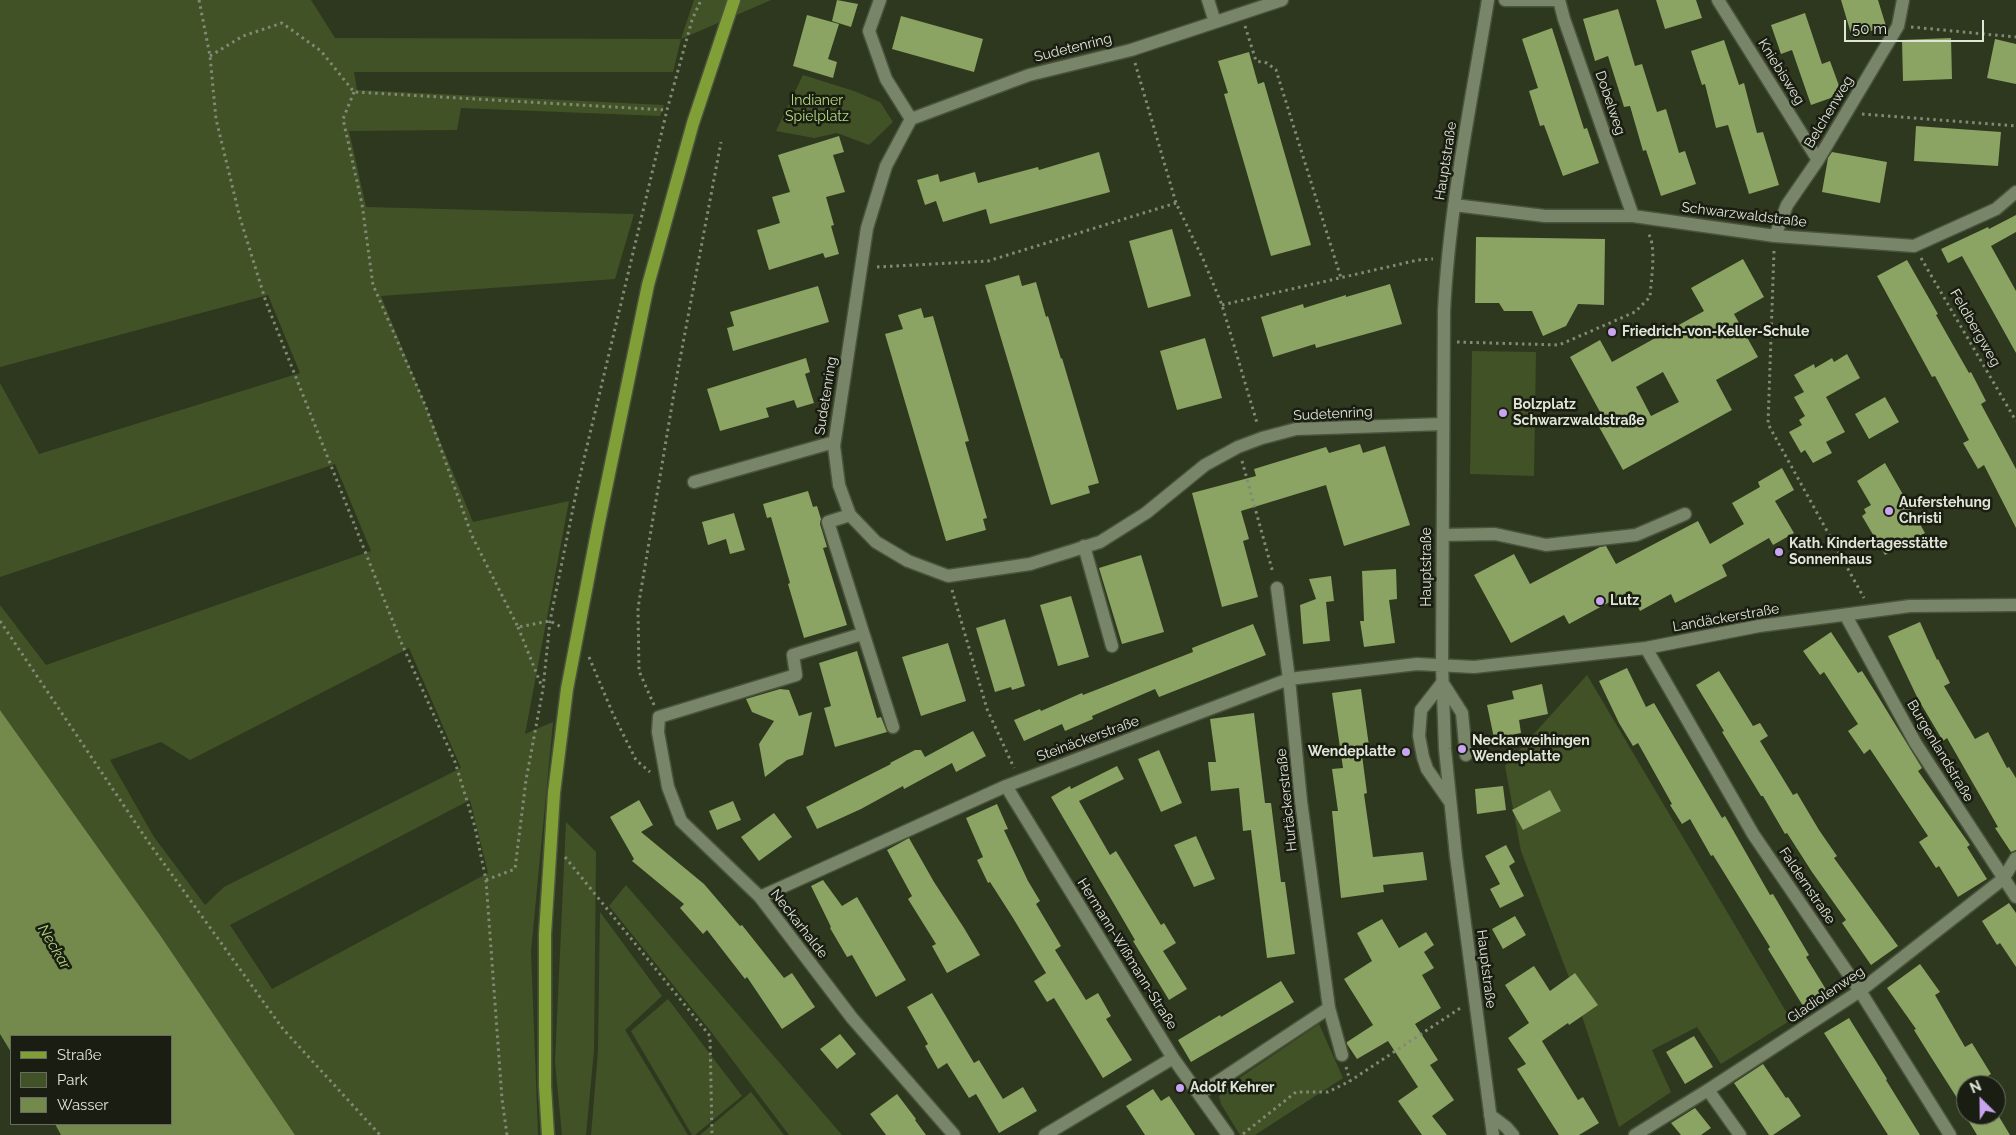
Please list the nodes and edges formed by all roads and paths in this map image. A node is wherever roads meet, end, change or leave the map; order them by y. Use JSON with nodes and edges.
{"nodes":[{"id":1,"x":199,"y":0,"type":"edge"},
{"id":2,"x":700,"y":0,"type":"edge"},
{"id":3,"x":734,"y":0,"type":"edge"},
{"id":4,"x":880,"y":0,"type":"edge"},
{"id":5,"x":1208,"y":0,"type":"edge"},
{"id":6,"x":1282,"y":0,"type":"edge"},
{"id":7,"x":1488,"y":0,"type":"edge"},
{"id":8,"x":1505,"y":0,"type":"edge"},
{"id":9,"x":1554,"y":0,"type":"edge"},
{"id":10,"x":1559,"y":0,"type":"edge"},
{"id":11,"x":1718,"y":0,"type":"edge"},
{"id":12,"x":1903,"y":0,"type":"edge"},
{"id":13,"x":1241,"y":14,"type":"junction"},
{"id":14,"x":1215,"y":22,"type":"junction"},
{"id":15,"x":1898,"y":26,"type":"junction"},
{"id":16,"x":2016,"y":37,"type":"edge"},
{"id":17,"x":1131,"y":50,"type":"junction"},
{"id":18,"x":210,"y":56,"type":"junction"},
{"id":19,"x":354,"y":92,"type":"junction"},
{"id":20,"x":667,"y":110,"type":"junction"},
{"id":21,"x":1846,"y":113,"type":"junction"},
{"id":22,"x":911,"y":120,"type":"junction"},
{"id":23,"x":2016,"y":126,"type":"edge"},
{"id":24,"x":721,"y":142,"type":"dead end"},
{"id":25,"x":1818,"y":160,"type":"junction"},
{"id":26,"x":2016,"y":192,"type":"edge"},
{"id":27,"x":1176,"y":203,"type":"junction"},
{"id":28,"x":1454,"y":205,"type":"junction"},
{"id":29,"x":1636,"y":217,"type":"junction"},
{"id":30,"x":1775,"y":236,"type":"junction"},
{"id":31,"x":1914,"y":246,"type":"junction"},
{"id":32,"x":1447,"y":260,"type":"junction"},
{"id":33,"x":861,"y":268,"type":"junction"},
{"id":34,"x":1341,"y":278,"type":"junction"},
{"id":35,"x":1222,"y":305,"type":"junction"},
{"id":36,"x":1444,"y":340,"type":"junction"},
{"id":37,"x":2014,"y":414,"type":"edge"},
{"id":38,"x":2016,"y":421,"type":"edge"},
{"id":39,"x":1443,"y":424,"type":"junction"},
{"id":40,"x":1262,"y":438,"type":"junction"},
{"id":41,"x":834,"y":442,"type":"junction"},
{"id":42,"x":1238,"y":446,"type":"junction"},
{"id":43,"x":694,"y":482,"type":"dead end"},
{"id":44,"x":1685,"y":514,"type":"dead end"},
{"id":45,"x":850,"y":515,"type":"junction"},
{"id":46,"x":1443,"y":535,"type":"junction"},
{"id":47,"x":1084,"y":546,"type":"junction"},
{"id":48,"x":948,"y":576,"type":"junction"},
{"id":49,"x":1277,"y":588,"type":"joint"},
{"id":50,"x":2016,"y":605,"type":"edge"},
{"id":51,"x":1872,"y":612,"type":"junction"},
{"id":52,"x":1846,"y":616,"type":"junction"},
{"id":53,"x":0,"y":621,"type":"edge"},
{"id":54,"x":550,"y":621,"type":"junction"},
{"id":55,"x":518,"y":627,"type":"junction"},
{"id":56,"x":862,"y":634,"type":"junction"},
{"id":57,"x":577,"y":635,"type":"junction"},
{"id":58,"x":1112,"y":646,"type":"dead end"},
{"id":59,"x":1646,"y":648,"type":"junction"},
{"id":60,"x":1442,"y":665,"type":"junction"},
{"id":61,"x":1290,"y":679,"type":"junction"},
{"id":62,"x":1442,"y":683,"type":"junction"},
{"id":63,"x":543,"y":690,"type":"junction"},
{"id":64,"x":659,"y":717,"type":"junction"},
{"id":65,"x":893,"y":727,"type":"dead end"},
{"id":66,"x":1466,"y":755,"type":"dead end"},
{"id":67,"x":1019,"y":780,"type":"junction"},
{"id":68,"x":1006,"y":786,"type":"junction"},
{"id":69,"x":668,"y":788,"type":"junction"},
{"id":70,"x":1451,"y":803,"type":"junction"},
{"id":71,"x":550,"y":838,"type":"junction"},
{"id":72,"x":2016,"y":858,"type":"edge"},
{"id":73,"x":2002,"y":879,"type":"junction"},
{"id":74,"x":486,"y":880,"type":"junction"},
{"id":75,"x":760,"y":897,"type":"junction"},
{"id":76,"x":2016,"y":897,"type":"edge"},
{"id":77,"x":1860,"y":991,"type":"junction"},
{"id":78,"x":1475,"y":998,"type":"junction"},
{"id":79,"x":1329,"y":1008,"type":"junction"},
{"id":80,"x":1342,"y":1055,"type":"dead end"},
{"id":81,"x":1173,"y":1058,"type":"junction"},
{"id":82,"x":1708,"y":1090,"type":"junction"},
{"id":83,"x":1199,"y":1094,"type":"junction"},
{"id":84,"x":1490,"y":1116,"type":"junction"},
{"id":85,"x":380,"y":1135,"type":"edge"},
{"id":86,"x":507,"y":1135,"type":"edge"},
{"id":87,"x":548,"y":1135,"type":"edge"},
{"id":88,"x":712,"y":1135,"type":"edge"},
{"id":89,"x":954,"y":1135,"type":"edge"},
{"id":90,"x":1044,"y":1135,"type":"edge"},
{"id":91,"x":1228,"y":1135,"type":"edge"},
{"id":92,"x":1242,"y":1135,"type":"edge"},
{"id":93,"x":1492,"y":1135,"type":"edge"},
{"id":94,"x":1513,"y":1135,"type":"edge"},
{"id":95,"x":1634,"y":1135,"type":"edge"},
{"id":96,"x":1740,"y":1135,"type":"edge"},
{"id":97,"x":1950,"y":1135,"type":"edge"}],
"edges":[{"from":1,"to":18,"type":"path"},
{"from":2,"to":20,"type":"path"},
{"from":3,"to":57,"type":"main road"},
{"from":4,"to":22,"type":"street"},
{"from":5,"to":14,"type":"street"},
{"from":6,"to":13,"type":"street","name":"Sudetenring"},
{"from":7,"to":28,"type":"street","name":"Hauptstraße"},
{"from":8,"to":9,"type":"street"},
{"from":10,"to":29,"type":"street","name":"Dobelweg"},
{"from":11,"to":25,"type":"street","name":"Kniebisweg"},
{"from":12,"to":15,"type":"street","name":"Belchenweg"},
{"from":13,"to":14,"type":"street","name":"Sudetenring"},
{"from":13,"to":34,"type":"path"},
{"from":14,"to":17,"type":"street","name":"Sudetenring"},
{"from":15,"to":16,"type":"path"},
{"from":15,"to":21,"type":"street","name":"Belchenweg"},
{"from":17,"to":22,"type":"street","name":"Sudetenring"},
{"from":17,"to":27,"type":"path"},
{"from":18,"to":19,"type":"path"},
{"from":18,"to":74,"type":"path"},
{"from":19,"to":20,"type":"path"},
{"from":19,"to":55,"type":"path"},
{"from":20,"to":54,"type":"path"},
{"from":21,"to":23,"type":"path"},
{"from":21,"to":25,"type":"street","name":"Belchenweg"},
{"from":22,"to":33,"type":"street","name":"Sudetenring"},
{"from":24,"to":64,"type":"path"},
{"from":25,"to":30,"type":"street","name":"Belchenweg"},
{"from":26,"to":31,"type":"street","name":"Schwarzwaldstraße"},
{"from":27,"to":33,"type":"path"},
{"from":27,"to":35,"type":"path"},
{"from":28,"to":29,"type":"street","name":"Schwarzwaldstraße"},
{"from":28,"to":32,"type":"street","name":"Hauptstraße"},
{"from":29,"to":30,"type":"street","name":"Schwarzwaldstraße"},
{"from":29,"to":36,"type":"path"},
{"from":30,"to":31,"type":"street","name":"Schwarzwaldstraße"},
{"from":30,"to":51,"type":"path"},
{"from":31,"to":37,"type":"path","name":"Feldbergweg"},
{"from":32,"to":34,"type":"path"},
{"from":32,"to":36,"type":"street","name":"Hauptstraße"},
{"from":33,"to":41,"type":"street","name":"Sudetenring"},
{"from":34,"to":35,"type":"path"},
{"from":35,"to":40,"type":"path"},
{"from":36,"to":39,"type":"street","name":"Hauptstraße"},
{"from":37,"to":38,"type":"path","name":"Feldbergweg"},
{"from":39,"to":40,"type":"street","name":"Sudetenring"},
{"from":39,"to":46,"type":"street","name":"Hauptstraße"},
{"from":40,"to":42,"type":"street","name":"Sudetenring"},
{"from":41,"to":43,"type":"street"},
{"from":41,"to":45,"type":"street","name":"Sudetenring"},
{"from":42,"to":47,"type":"street","name":"Sudetenring"},
{"from":42,"to":49,"type":"path"},
{"from":44,"to":46,"type":"street"},
{"from":45,"to":48,"type":"street","name":"Sudetenring"},
{"from":45,"to":56,"type":"street"},
{"from":46,"to":60,"type":"street","name":"Hauptstraße"},
{"from":47,"to":48,"type":"street","name":"Sudetenring"},
{"from":47,"to":58,"type":"street"},
{"from":48,"to":67,"type":"path"},
{"from":49,"to":61,"type":"street","name":"Hurtäckerstraße"},
{"from":50,"to":51,"type":"street","name":"Landäckerstraße"},
{"from":51,"to":52,"type":"street","name":"Landäckerstraße"},
{"from":52,"to":59,"type":"street","name":"Landäckerstraße"},
{"from":52,"to":73,"type":"street","name":"Burgenlandstraße"},
{"from":53,"to":85,"type":"path"},
{"from":54,"to":55,"type":"path"},
{"from":54,"to":57,"type":"path"},
{"from":54,"to":63,"type":"path"},
{"from":55,"to":63,"type":"path"},
{"from":56,"to":64,"type":"street"},
{"from":56,"to":65,"type":"street"},
{"from":57,"to":69,"type":"path"},
{"from":57,"to":71,"type":"main road"},
{"from":59,"to":60,"type":"street","name":"Landäckerstraße"},
{"from":59,"to":77,"type":"street","name":"Faldernstraße"},
{"from":60,"to":61,"type":"street","name":"Steinäckerstraße"},
{"from":60,"to":62,"type":"street","name":"Hauptstraße"},
{"from":61,"to":67,"type":"street","name":"Steinäckerstraße"},
{"from":61,"to":79,"type":"street","name":"Hurtäckerstraße"},
{"from":62,"to":66,"type":"street"},
{"from":62,"to":70,"type":"street","name":"Hauptstraße"},
{"from":62,"to":70,"type":"street"},
{"from":63,"to":74,"type":"path"},
{"from":64,"to":69,"type":"street","name":"Neckarhalde"},
{"from":67,"to":68,"type":"street","name":"Steinäckerstraße"},
{"from":68,"to":75,"type":"street","name":"Steinäckerstraße"},
{"from":68,"to":81,"type":"street","name":"Hermann-Wißmann-Straße"},
{"from":69,"to":75,"type":"street","name":"Neckarhalde"},
{"from":70,"to":78,"type":"street","name":"Hauptstraße"},
{"from":71,"to":87,"type":"main road"},
{"from":71,"to":88,"type":"path"},
{"from":72,"to":73,"type":"street","name":"Gladiolenweg"},
{"from":73,"to":76,"type":"street","name":"Burgenlandstraße"},
{"from":73,"to":77,"type":"street","name":"Gladiolenweg"},
{"from":74,"to":86,"type":"path"},
{"from":75,"to":89,"type":"street","name":"Neckarhalde"},
{"from":77,"to":82,"type":"street","name":"Gladiolenweg"},
{"from":77,"to":97,"type":"street","name":"Faldernstraße"},
{"from":78,"to":84,"type":"street","name":"Hauptstraße"},
{"from":78,"to":92,"type":"path"},
{"from":79,"to":80,"type":"street","name":"Hurtäckerstraße"},
{"from":79,"to":83,"type":"street"},
{"from":81,"to":83,"type":"street","name":"Hermann-Wißmann-Straße"},
{"from":81,"to":90,"type":"street"},
{"from":82,"to":95,"type":"street","name":"Gladiolenweg"},
{"from":82,"to":96,"type":"street"},
{"from":83,"to":91,"type":"street","name":"Hermann-Wißmann-Straße"},
{"from":84,"to":93,"type":"street","name":"Hauptstraße"},
{"from":84,"to":94,"type":"street"}]}
